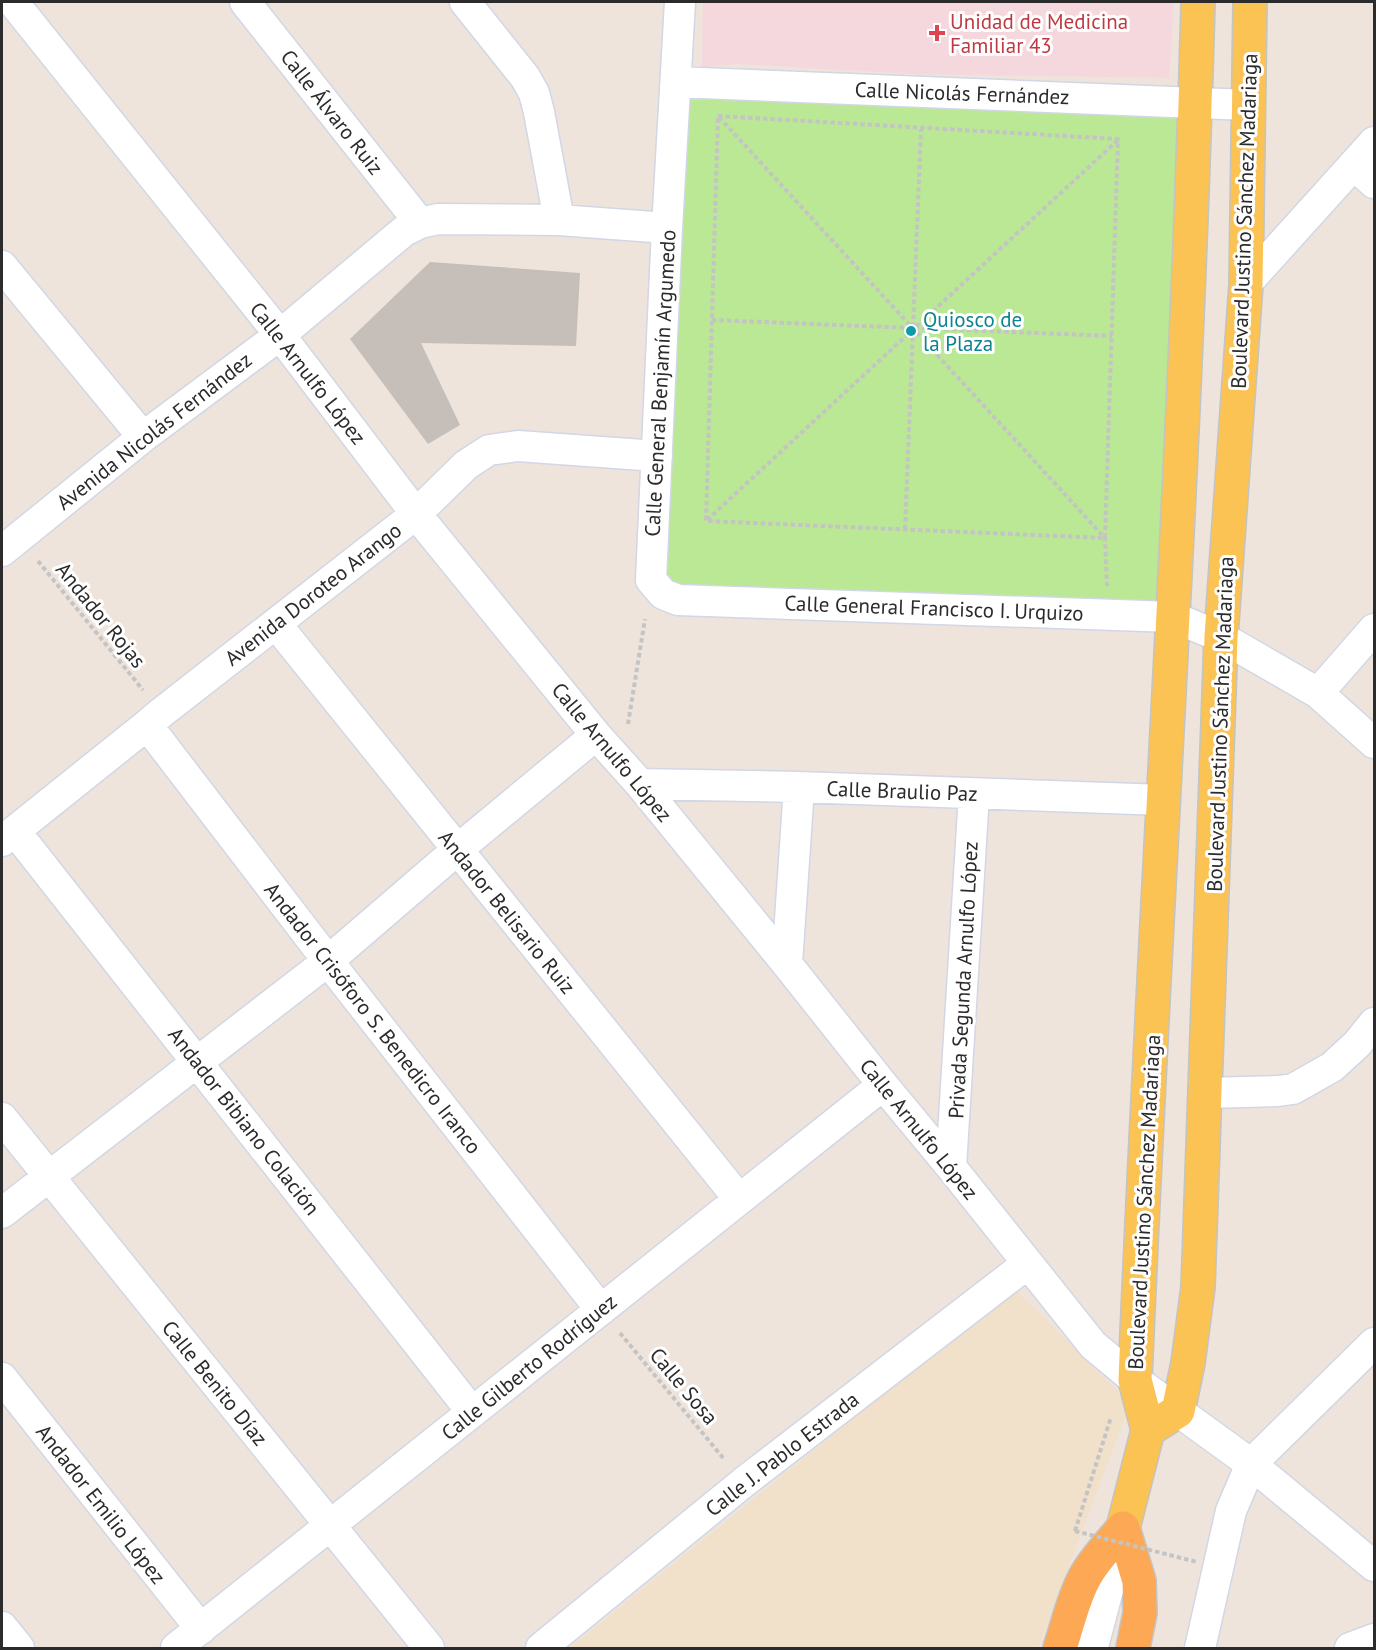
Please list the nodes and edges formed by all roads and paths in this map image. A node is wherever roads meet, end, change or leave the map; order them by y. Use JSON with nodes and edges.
{"nodes":[{"id":1,"x":13,"y":2,"type":"edge"},
{"id":2,"x":245,"y":2,"type":"edge"},
{"id":3,"x":465,"y":2,"type":"edge"},
{"id":4,"x":680,"y":2,"type":"edge"},
{"id":5,"x":1198,"y":2,"type":"edge"},
{"id":6,"x":1250,"y":2,"type":"edge"},
{"id":7,"x":676,"y":82,"type":"junction"},
{"id":8,"x":1195,"y":102,"type":"junction"},
{"id":9,"x":1248,"y":105,"type":"junction"},
{"id":10,"x":718,"y":116,"type":"junction"},
{"id":11,"x":921,"y":129,"type":"junction"},
{"id":12,"x":1118,"y":139,"type":"junction"},
{"id":13,"x":1374,"y":142,"type":"edge"},
{"id":14,"x":1364,"y":174,"type":"edge"},
{"id":15,"x":559,"y":220,"type":"junction"},
{"id":16,"x":420,"y":224,"type":"junction"},
{"id":17,"x":667,"y":228,"type":"junction"},
{"id":18,"x":2,"y":266,"type":"edge"},
{"id":19,"x":1246,"y":284,"type":"junction"},
{"id":20,"x":712,"y":320,"type":"junction"},
{"id":21,"x":913,"y":328,"type":"junction"},
{"id":22,"x":280,"y":335,"type":"junction"},
{"id":23,"x":1112,"y":336,"type":"junction"},
{"id":24,"x":143,"y":437,"type":"junction"},
{"id":25,"x":657,"y":456,"type":"junction"},
{"id":26,"x":416,"y":514,"type":"junction"},
{"id":27,"x":706,"y":521,"type":"junction"},
{"id":28,"x":905,"y":529,"type":"junction"},
{"id":29,"x":1105,"y":538,"type":"junction"},
{"id":30,"x":6,"y":546,"type":"edge"},
{"id":31,"x":651,"y":580,"type":"junction"},
{"id":32,"x":1109,"y":614,"type":"junction"},
{"id":33,"x":1173,"y":617,"type":"junction"},
{"id":34,"x":276,"y":624,"type":"junction"},
{"id":35,"x":1374,"y":629,"type":"edge"},
{"id":36,"x":1221,"y":637,"type":"junction"},
{"id":37,"x":1318,"y":693,"type":"junction"},
{"id":38,"x":154,"y":719,"type":"junction"},
{"id":39,"x":596,"y":735,"type":"junction"},
{"id":40,"x":1374,"y":743,"type":"edge"},
{"id":41,"x":631,"y":774,"type":"junction"},
{"id":42,"x":799,"y":787,"type":"junction"},
{"id":43,"x":974,"y":794,"type":"junction"},
{"id":44,"x":1164,"y":800,"type":"junction"},
{"id":45,"x":8,"y":836,"type":"edge"},
{"id":46,"x":457,"y":850,"type":"junction"},
{"id":47,"x":328,"y":961,"type":"junction"},
{"id":48,"x":787,"y":964,"type":"junction"},
{"id":49,"x":1374,"y":1023,"type":"edge"},
{"id":50,"x":197,"y":1062,"type":"junction"},
{"id":51,"x":883,"y":1085,"type":"junction"},
{"id":52,"x":1206,"y":1093,"type":"junction"},
{"id":53,"x":2,"y":1118,"type":"edge"},
{"id":54,"x":951,"y":1167,"type":"junction"},
{"id":55,"x":48,"y":1176,"type":"junction"},
{"id":56,"x":739,"y":1199,"type":"junction"},
{"id":57,"x":2,"y":1213,"type":"edge"},
{"id":58,"x":1027,"y":1264,"type":"junction"},
{"id":59,"x":601,"y":1310,"type":"junction"},
{"id":60,"x":1374,"y":1343,"type":"edge"},
{"id":61,"x":2,"y":1378,"type":"edge"},
{"id":62,"x":1135,"y":1380,"type":"junction"},
{"id":63,"x":1178,"y":1411,"type":"junction"},
{"id":64,"x":472,"y":1412,"type":"junction"},
{"id":65,"x":1148,"y":1430,"type":"junction"},
{"id":66,"x":1106,"y":1436,"type":"dead end"},
{"id":67,"x":1251,"y":1464,"type":"junction"},
{"id":68,"x":744,"y":1482,"type":"junction"},
{"id":69,"x":329,"y":1527,"type":"junction"},
{"id":70,"x":1123,"y":1528,"type":"junction"},
{"id":71,"x":1197,"y":1562,"type":"dead end"},
{"id":72,"x":1374,"y":1566,"type":"edge"},
{"id":73,"x":2,"y":1627,"type":"edge"},
{"id":74,"x":201,"y":1629,"type":"junction"},
{"id":75,"x":1374,"y":1639,"type":"edge"},
{"id":76,"x":19,"y":1648,"type":"edge"},
{"id":77,"x":176,"y":1648,"type":"edge"},
{"id":78,"x":429,"y":1648,"type":"edge"},
{"id":79,"x":541,"y":1648,"type":"edge"},
{"id":80,"x":1060,"y":1648,"type":"edge"},
{"id":81,"x":1090,"y":1648,"type":"edge"},
{"id":82,"x":1133,"y":1648,"type":"edge"},
{"id":83,"x":1200,"y":1648,"type":"edge"},
{"id":84,"x":1350,"y":1648,"type":"edge"}],
"edges":[{"from":1,"to":22,"type":"street","name":"Calle Arnulfo López"},
{"from":2,"to":16,"type":"street","name":"Calle Álvaro Ruiz"},
{"from":3,"to":15,"type":"street"},
{"from":4,"to":7,"type":"street","name":"Calle General Benjamín Argumedo"},
{"from":5,"to":8,"type":"main road","name":"Boulevard Justino Sánchez Madariaga"},
{"from":6,"to":9,"type":"main road","name":"Boulevard Justino Sánchez Madariaga"},
{"from":7,"to":8,"type":"street","name":"Calle Nicolás Fernández"},
{"from":7,"to":17,"type":"street","name":"Calle General Benjamín Argumedo"},
{"from":8,"to":9,"type":"street","name":"Calle Nicolás Fernández"},
{"from":8,"to":33,"type":"main road","name":"Boulevard Justino Sánchez Madariaga"},
{"from":9,"to":19,"type":"main road","name":"Boulevard Justino Sánchez Madariaga"},
{"from":10,"to":11,"type":"path"},
{"from":10,"to":20,"type":"path"},
{"from":10,"to":21,"type":"path"},
{"from":11,"to":12,"type":"path"},
{"from":11,"to":21,"type":"path"},
{"from":12,"to":21,"type":"path"},
{"from":12,"to":23,"type":"path"},
{"from":13,"to":14,"type":"street"},
{"from":14,"to":19,"type":"street"},
{"from":15,"to":16,"type":"street"},
{"from":15,"to":17,"type":"street"},
{"from":16,"to":22,"type":"street","name":"Avenida Nicolás Fernández"},
{"from":17,"to":25,"type":"street","name":"Calle General Benjamín Argumedo"},
{"from":18,"to":24,"type":"street"},
{"from":19,"to":36,"type":"main road","name":"Boulevard Justino Sánchez Madariaga"},
{"from":20,"to":21,"type":"path"},
{"from":20,"to":27,"type":"path"},
{"from":21,"to":23,"type":"path"},
{"from":21,"to":27,"type":"path"},
{"from":21,"to":28,"type":"path"},
{"from":21,"to":29,"type":"path"},
{"from":22,"to":24,"type":"street","name":"Avenida Nicolás Fernández"},
{"from":22,"to":26,"type":"street","name":"Calle Arnulfo López"},
{"from":23,"to":29,"type":"path"},
{"from":24,"to":30,"type":"street","name":"Avenida Nicolás Fernández"},
{"from":25,"to":26,"type":"street","name":"Avenida Doroteo Arango"},
{"from":25,"to":31,"type":"street","name":"Calle General Benjamín Argumedo"},
{"from":26,"to":34,"type":"street","name":"Avenida Doroteo Arango"},
{"from":26,"to":39,"type":"street","name":"Calle Arnulfo López"},
{"from":27,"to":28,"type":"path"},
{"from":28,"to":29,"type":"path"},
{"from":29,"to":32,"type":"path"},
{"from":30,"to":38,"type":"path","name":"Andador Rojas"},
{"from":31,"to":32,"type":"street","name":"Calle General Francisco I. Urquizo"},
{"from":31,"to":41,"type":"path"},
{"from":32,"to":33,"type":"street","name":"Calle General Francisco I. Urquizo"},
{"from":33,"to":36,"type":"street","name":"Calle General Francisco I. Urquizo"},
{"from":33,"to":44,"type":"main road","name":"Boulevard Justino Sánchez Madariaga"},
{"from":34,"to":38,"type":"street","name":"Avenida Doroteo Arango"},
{"from":34,"to":46,"type":"street","name":"Andador Belisario Ruiz"},
{"from":35,"to":37,"type":"street"},
{"from":36,"to":37,"type":"street","name":"Calle General Francisco I. Urquizo"},
{"from":36,"to":52,"type":"main road","name":"Boulevard Justino Sánchez Madariaga"},
{"from":37,"to":40,"type":"street","name":"Calle General Francisco I. Urquizo"},
{"from":38,"to":45,"type":"street","name":"Avenida Doroteo Arango"},
{"from":38,"to":47,"type":"street","name":"Andador Crisóforo S. Benedicro Iranco"},
{"from":39,"to":41,"type":"street","name":"Calle Arnulfo López"},
{"from":39,"to":46,"type":"street"},
{"from":41,"to":42,"type":"street","name":"Calle Braulio Paz"},
{"from":41,"to":48,"type":"street","name":"Calle Arnulfo López"},
{"from":42,"to":43,"type":"street","name":"Calle Braulio Paz"},
{"from":42,"to":48,"type":"street"},
{"from":43,"to":44,"type":"street","name":"Calle Braulio Paz"},
{"from":43,"to":54,"type":"street","name":"Privada Segunda Arnulfo López"},
{"from":44,"to":62,"type":"main road","name":"Boulevard Justino Sánchez Madariaga"},
{"from":45,"to":50,"type":"street","name":"Andador Bibiano Colación"},
{"from":46,"to":47,"type":"street"},
{"from":46,"to":56,"type":"street","name":"Andador Belisario Ruiz"},
{"from":47,"to":50,"type":"street"},
{"from":47,"to":59,"type":"street","name":"Andador Crisóforo S. Benedicro Iranco"},
{"from":48,"to":51,"type":"street","name":"Calle Arnulfo López"},
{"from":49,"to":52,"type":"street"},
{"from":50,"to":55,"type":"street"},
{"from":50,"to":64,"type":"street","name":"Andador Bibiano Colación"},
{"from":51,"to":54,"type":"street","name":"Calle Arnulfo López"},
{"from":51,"to":56,"type":"street","name":"Calle Gilberto Rodríguez"},
{"from":52,"to":63,"type":"main road","name":"Boulevard Justino Sánchez Madariaga"},
{"from":53,"to":55,"type":"street","name":"Calle Benito Díaz"},
{"from":54,"to":58,"type":"street","name":"Calle Arnulfo López"},
{"from":55,"to":57,"type":"street"},
{"from":55,"to":69,"type":"street","name":"Calle Benito Díaz"},
{"from":56,"to":59,"type":"street","name":"Calle Gilberto Rodríguez"},
{"from":58,"to":62,"type":"street","name":"Calle Arnulfo López"},
{"from":58,"to":68,"type":"street","name":"Calle J. Pablo Estrada"},
{"from":59,"to":64,"type":"street","name":"Calle Gilberto Rodríguez"},
{"from":59,"to":68,"type":"path","name":"Calle Sosa"},
{"from":60,"to":67,"type":"street"},
{"from":61,"to":74,"type":"street","name":"Andador Emilio López"},
{"from":62,"to":63,"type":"street","name":"Calle Arnulfo López"},
{"from":62,"to":65,"type":"main road","name":"Boulevard Justino Sánchez Madariaga"},
{"from":63,"to":65,"type":"main road"},
{"from":63,"to":67,"type":"street","name":"Calle Arnulfo López"},
{"from":64,"to":69,"type":"street","name":"Calle Gilberto Rodríguez"},
{"from":65,"to":70,"type":"main road","name":"Boulevard Justino Sánchez Madariaga"},
{"from":66,"to":71,"type":"path","bridge":true},
{"from":67,"to":72,"type":"street","name":"Calle Arnulfo López"},
{"from":67,"to":83,"type":"street"},
{"from":68,"to":79,"type":"street","name":"Calle J. Pablo Estrada"},
{"from":69,"to":74,"type":"street","name":"Calle Gilberto Rodríguez"},
{"from":69,"to":78,"type":"street","name":"Calle Benito Díaz"},
{"from":70,"to":80,"type":"highway"},
{"from":70,"to":81,"type":"main road","name":"Boulevard Justino Sánchez Madariaga"},
{"from":70,"to":82,"type":"highway"},
{"from":73,"to":76,"type":"street"},
{"from":74,"to":77,"type":"street","name":"Calle Gilberto Rodríguez"},
{"from":75,"to":84,"type":"street"}]}
